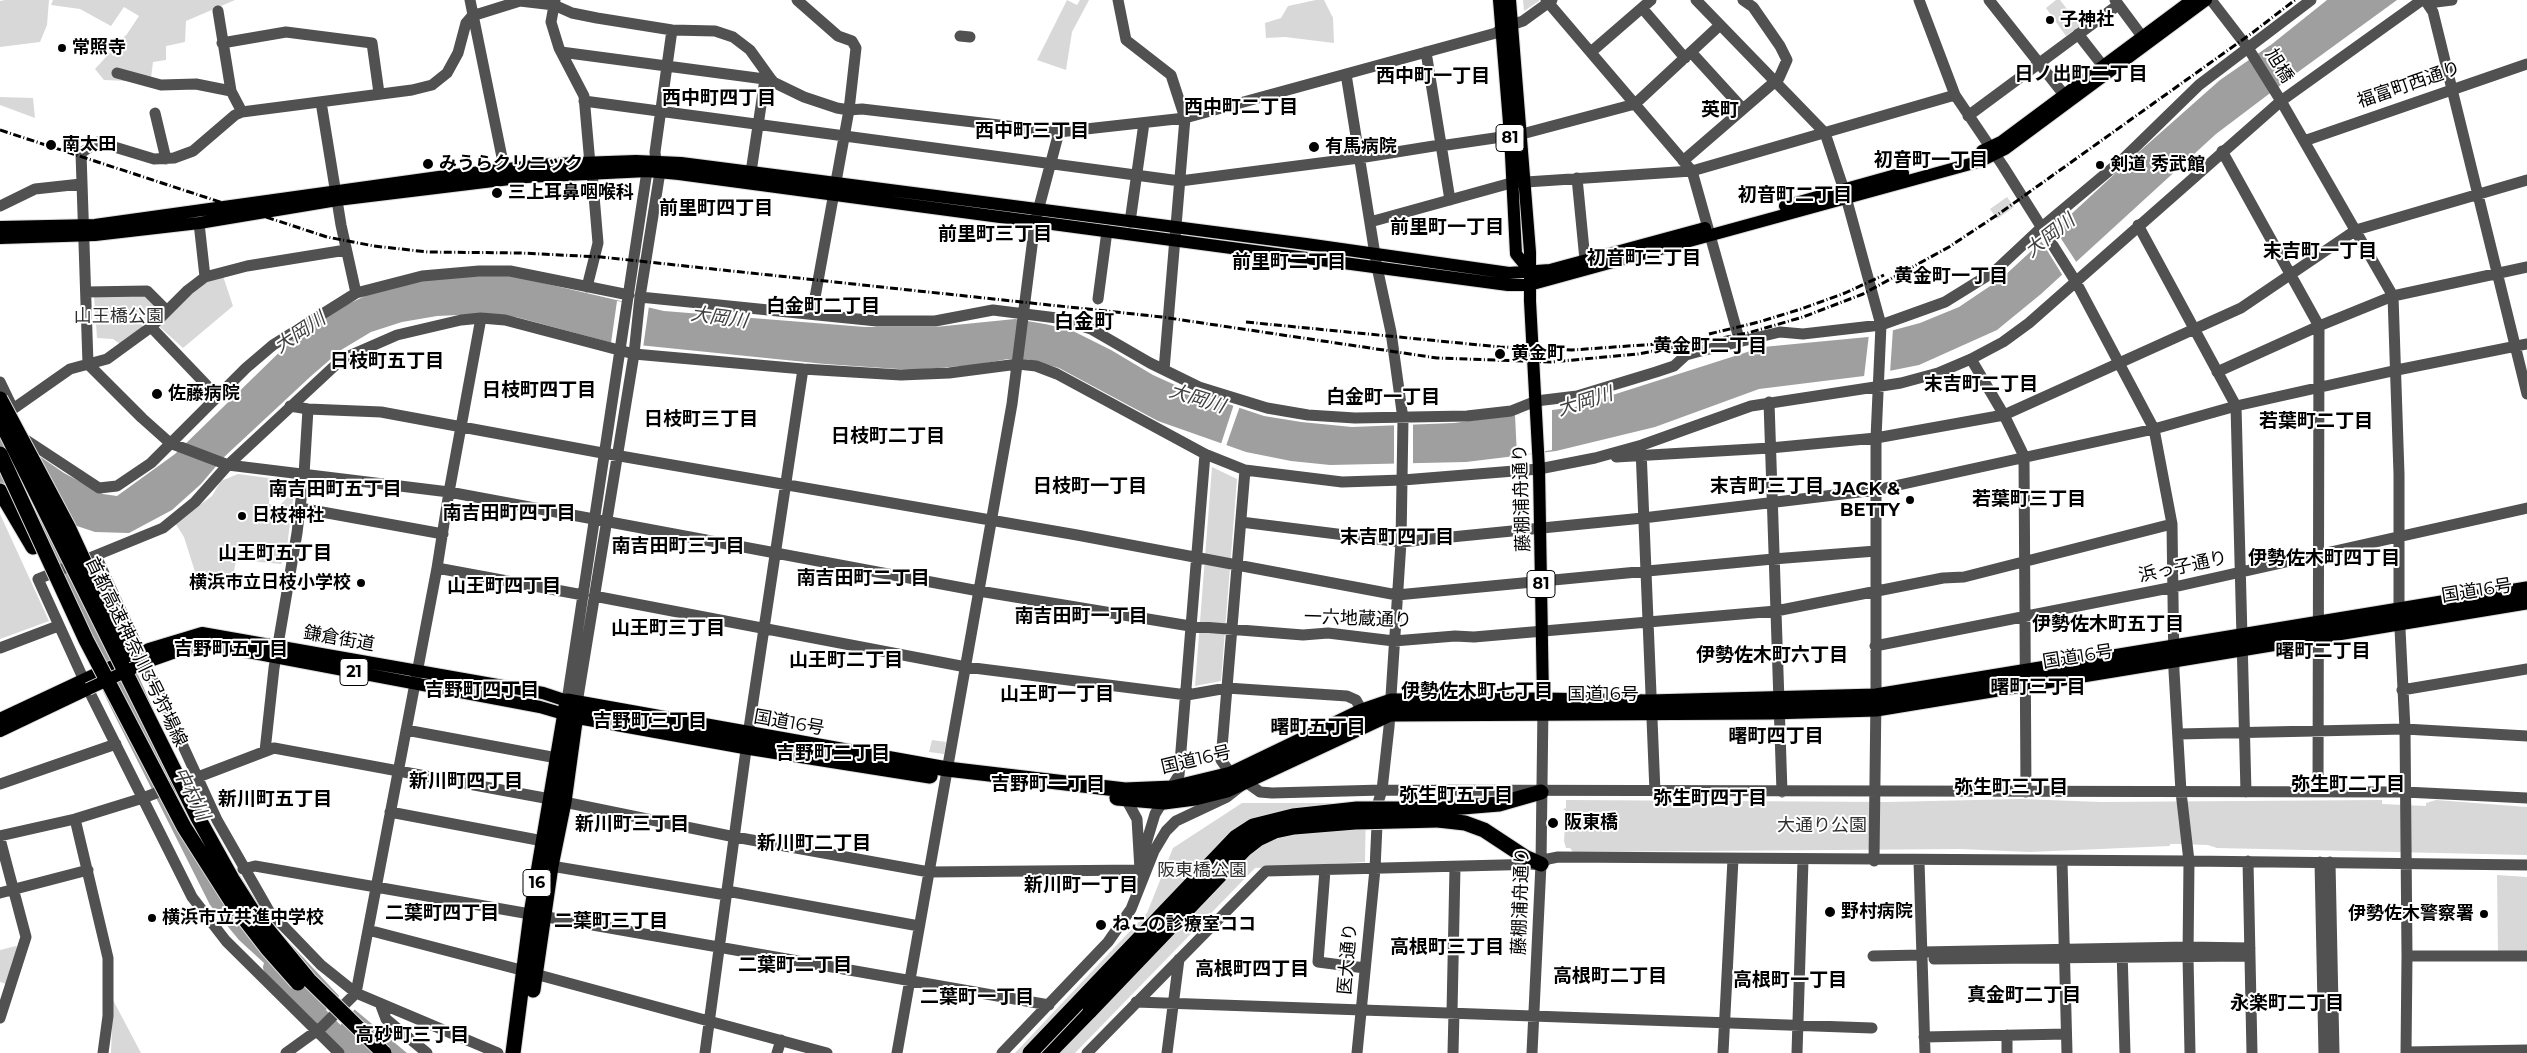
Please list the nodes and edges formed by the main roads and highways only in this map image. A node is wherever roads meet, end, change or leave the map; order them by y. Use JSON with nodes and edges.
{"nodes":[{"id":1,"x":1499,"y":0,"type":"edge"},
{"id":2,"x":1510,"y":0,"type":"edge"},
{"id":3,"x":2192,"y":0,"type":"edge"},
{"id":4,"x":2206,"y":0,"type":"edge"},
{"id":5,"x":1507,"y":26,"type":"junction"},
{"id":6,"x":2145,"y":40,"type":"junction"},
{"id":7,"x":2067,"y":98,"type":"junction"},
{"id":8,"x":1516,"y":134,"type":"junction"},
{"id":9,"x":654,"y":168,"type":"junction"},
{"id":10,"x":835,"y":189,"type":"junction"},
{"id":11,"x":337,"y":196,"type":"junction"},
{"id":12,"x":0,"y":227,"type":"edge"},
{"id":13,"x":82,"y":230,"type":"junction"},
{"id":14,"x":1709,"y":231,"type":"junction"},
{"id":15,"x":1175,"y":234,"type":"junction"},
{"id":16,"x":0,"y":238,"type":"edge"},
{"id":17,"x":1376,"y":260,"type":"junction"},
{"id":18,"x":1530,"y":271,"type":"junction"},
{"id":19,"x":1529,"y":285,"type":"junction"},
{"id":20,"x":0,"y":398,"type":"edge"},
{"id":21,"x":0,"y":422,"type":"edge"},
{"id":22,"x":0,"y":454,"type":"edge"},
{"id":23,"x":0,"y":491,"type":"edge"},
{"id":24,"x":2527,"y":589,"type":"edge"},
{"id":25,"x":2527,"y":602,"type":"edge"},
{"id":26,"x":2399,"y":615,"type":"junction"},
{"id":27,"x":86,"y":684,"type":"junction"},
{"id":28,"x":1543,"y":707,"type":"junction"},
{"id":29,"x":1390,"y":708,"type":"junction"},
{"id":30,"x":571,"y":709,"type":"junction"},
{"id":31,"x":0,"y":719,"type":"edge"},
{"id":32,"x":0,"y":731,"type":"edge"},
{"id":33,"x":151,"y":766,"type":"junction"},
{"id":34,"x":946,"y":774,"type":"junction"},
{"id":35,"x":1542,"y":792,"type":"road end"},
{"id":36,"x":557,"y":801,"type":"junction"},
{"id":37,"x":1438,"y":815,"type":"junction"},
{"id":38,"x":196,"y":816,"type":"junction"},
{"id":39,"x":1541,"y":864,"type":"road end"},
{"id":40,"x":538,"y":915,"type":"junction"},
{"id":41,"x":530,"y":973,"type":"junction"},
{"id":42,"x":371,"y":1053,"type":"edge"},
{"id":43,"x":384,"y":1053,"type":"edge"},
{"id":44,"x":513,"y":1053,"type":"edge"},
{"id":45,"x":522,"y":1053,"type":"edge"},
{"id":46,"x":1030,"y":1053,"type":"edge"},
{"id":47,"x":1049,"y":1053,"type":"edge"}],
"edges":[{"from":1,"to":5,"type":"main road","name":"藤棚浦舟通り","number":"81"},
{"from":2,"to":5,"type":"main road","name":"藤棚浦舟通り","number":"81"},
{"from":3,"to":6,"type":"main road"},
{"from":4,"to":6,"type":"main road"},
{"from":5,"to":8,"type":"main road","name":"藤棚浦舟通り","number":"81"},
{"from":6,"to":7,"type":"main road"},
{"from":6,"to":7,"type":"main road"},
{"from":7,"to":14,"type":"main road"},
{"from":8,"to":18,"type":"main road","name":"藤棚浦舟通り","number":"81"},
{"from":8,"to":18,"type":"main road","name":"藤棚浦舟通り","number":"81"},
{"from":9,"to":10,"type":"main road"},
{"from":9,"to":10,"type":"main road"},
{"from":9,"to":11,"type":"main road"},
{"from":10,"to":15,"type":"main road"},
{"from":10,"to":15,"type":"main road"},
{"from":11,"to":13,"type":"main road"},
{"from":11,"to":13,"type":"main road"},
{"from":12,"to":13,"type":"main road"},
{"from":13,"to":16,"type":"main road"},
{"from":14,"to":18,"type":"main road"},
{"from":14,"to":19,"type":"main road"},
{"from":15,"to":17,"type":"main road"},
{"from":17,"to":18,"type":"main road"},
{"from":17,"to":19,"type":"main road"},
{"from":18,"to":19,"type":"main road","name":"藤棚浦舟通り","number":"81"},
{"from":19,"to":28,"type":"main road","name":"藤棚浦舟通り","number":"81"},
{"from":20,"to":38,"type":"highway","bridge":true},
{"from":21,"to":38,"type":"highway","name":"首都高速神奈川3号狩場線","bridge":true},
{"from":22,"to":33,"type":"highway","name":"首都高速神奈川3号狩場線","bridge":true},
{"from":23,"to":33,"type":"highway","bridge":true},
{"from":24,"to":26,"type":"highway","name":"国道16号"},
{"from":25,"to":26,"type":"highway","name":"国道16号"},
{"from":26,"to":28,"type":"highway","name":"国道16号"},
{"from":27,"to":30,"type":"main road","name":"鎌倉街道","number":"21","bridge":true},
{"from":27,"to":31,"type":"main road","name":"鎌倉街道","number":"21"},
{"from":27,"to":32,"type":"main road","name":"鎌倉街道","number":"21"},
{"from":28,"to":29,"type":"highway","name":"国道16号"},
{"from":29,"to":34,"type":"highway","name":"国道16号"},
{"from":29,"to":34,"type":"highway","name":"国道16号"},
{"from":30,"to":34,"type":"highway","name":"国道16号"},
{"from":30,"to":36,"type":"highway","number":"16"},
{"from":30,"to":36,"type":"highway","number":"16"},
{"from":33,"to":42,"type":"highway","name":"首都高速神奈川3号狩場線","bridge":true},
{"from":35,"to":37,"type":"highway"},
{"from":36,"to":40,"type":"highway","number":"16"},
{"from":36,"to":40,"type":"highway","number":"16"},
{"from":37,"to":39,"type":"highway"},
{"from":37,"to":46,"type":"highway","bridge":true},
{"from":37,"to":47,"type":"highway","bridge":true},
{"from":38,"to":43,"type":"highway","name":"首都高速神奈川3号狩場線","bridge":true},
{"from":40,"to":41,"type":"highway","number":"16"},
{"from":41,"to":44,"type":"highway","number":"16"},
{"from":41,"to":45,"type":"highway","number":"16"}]}
